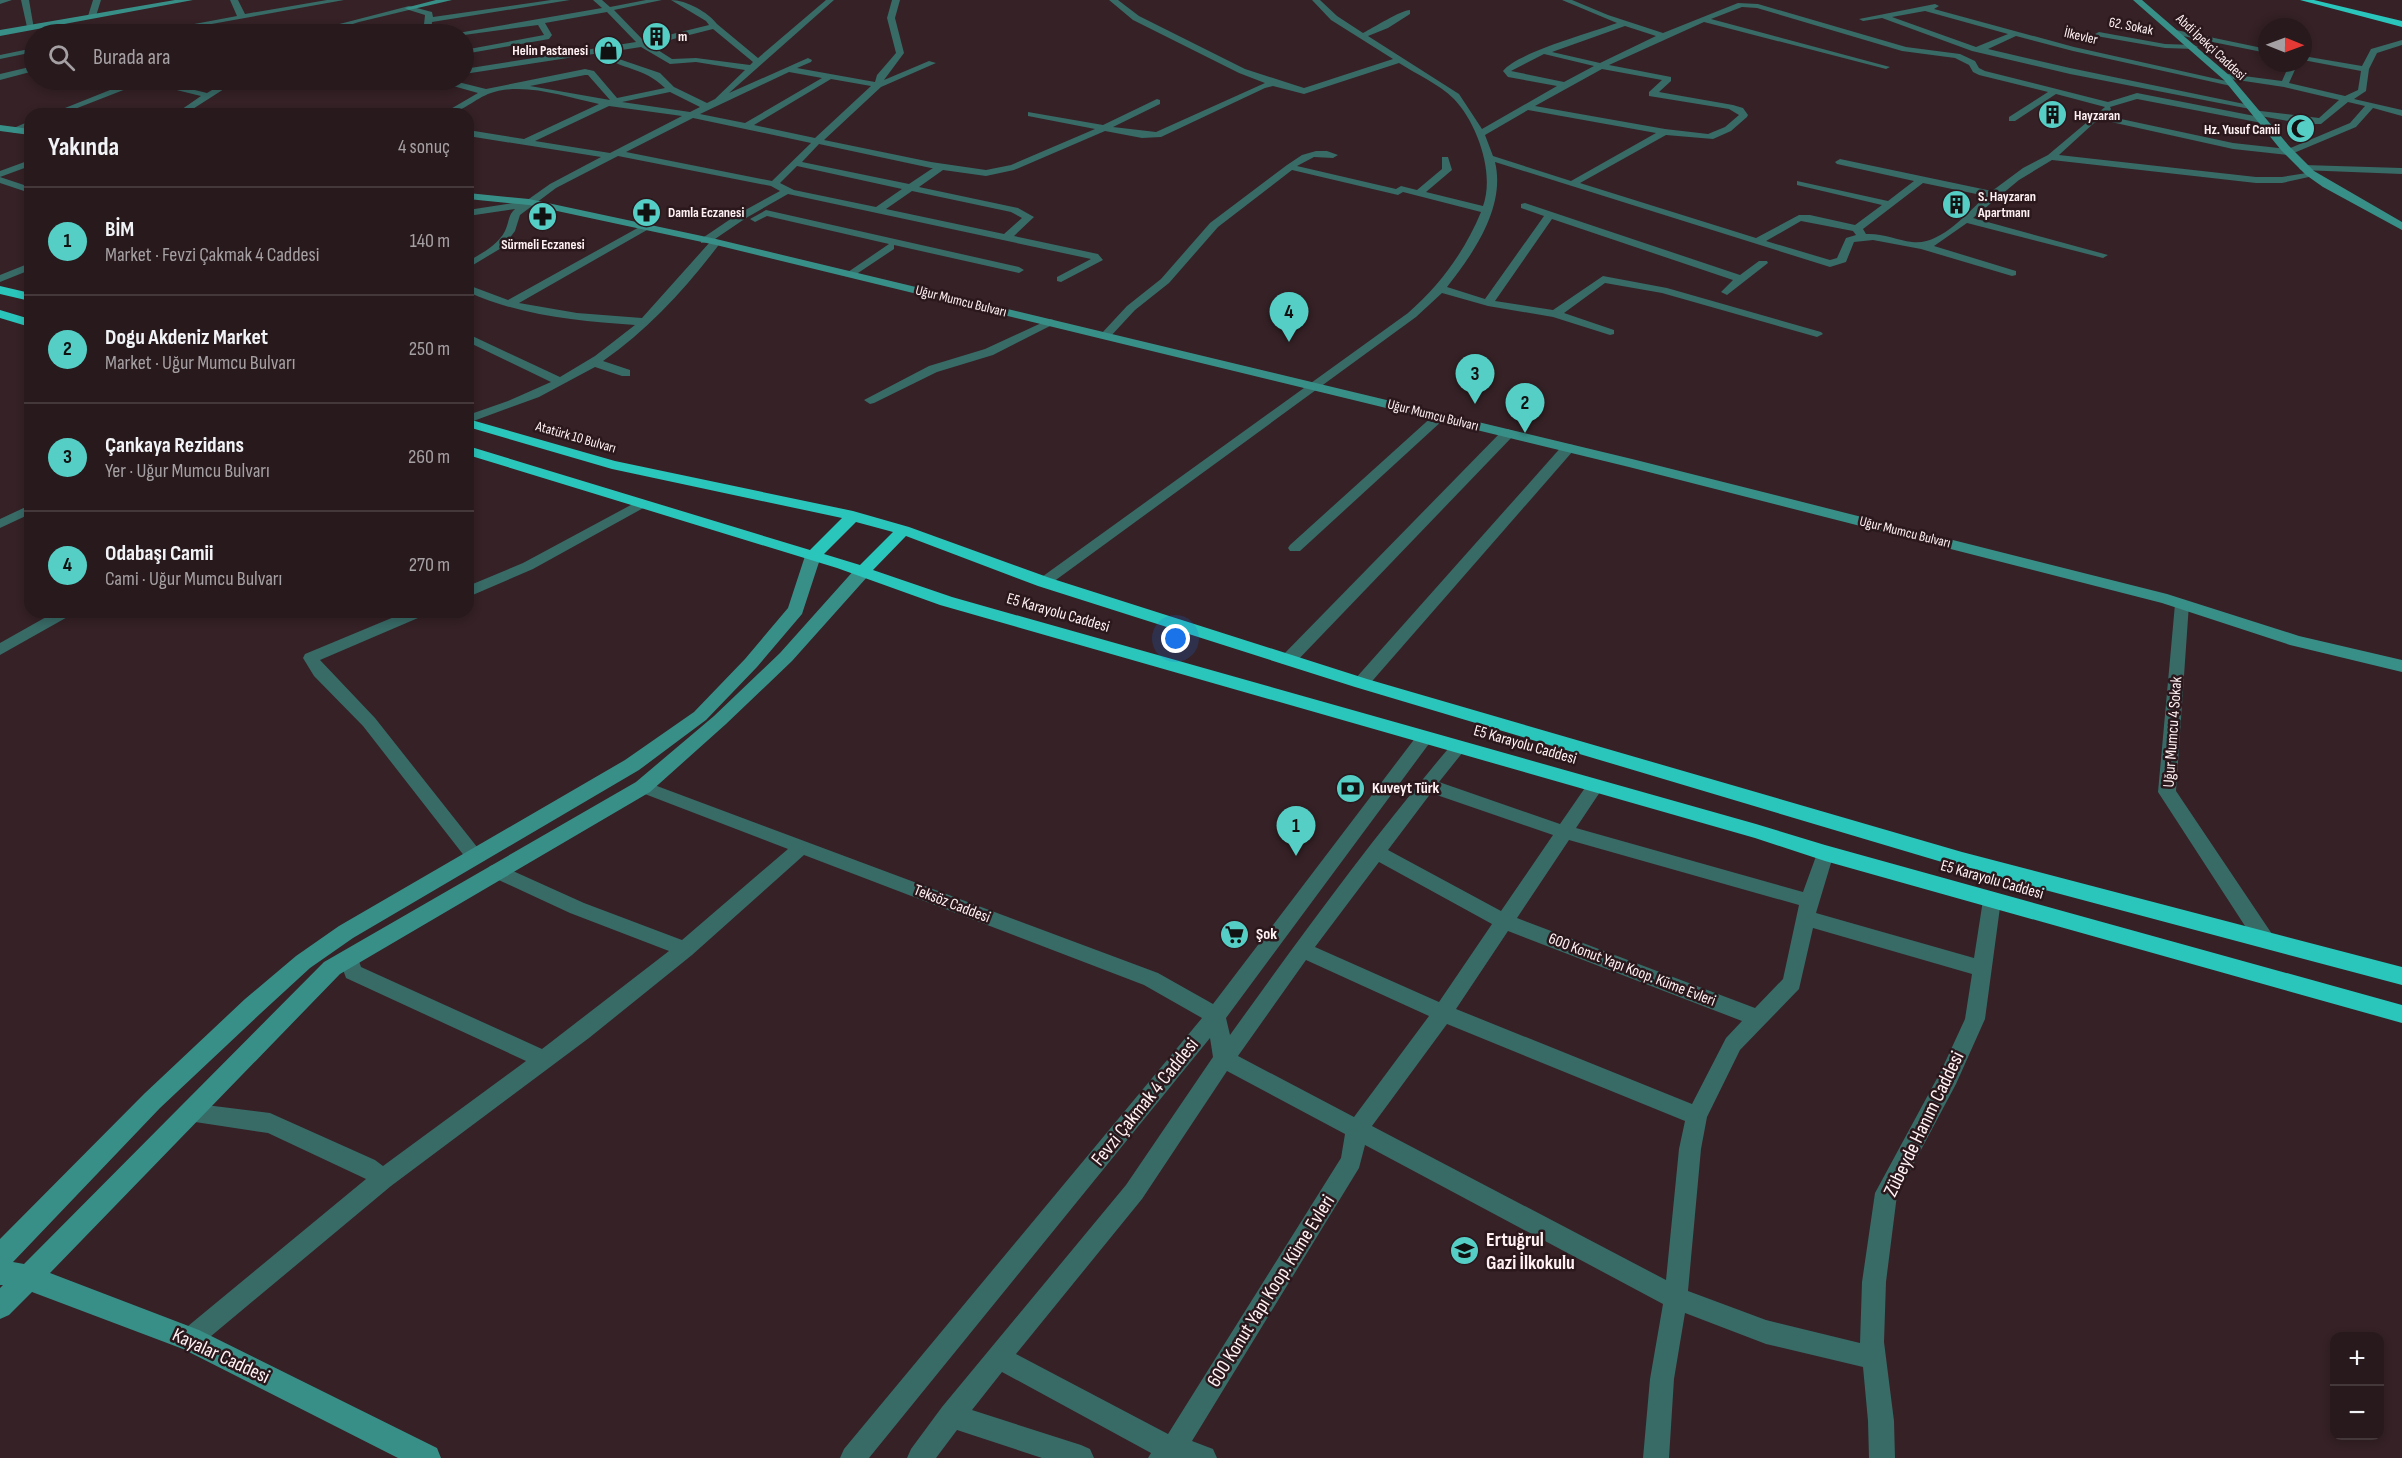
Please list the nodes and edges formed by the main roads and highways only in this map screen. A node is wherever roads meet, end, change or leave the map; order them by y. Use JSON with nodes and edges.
{"nodes":[{"id":1,"x":2304,"y":0,"type":"edge"},
{"id":2,"x":2326,"y":0,"type":"edge"},
{"id":3,"x":2402,"y":19,"type":"edge"},
{"id":4,"x":2402,"y":24,"type":"edge"},
{"id":5,"x":0,"y":290,"type":"edge"},
{"id":6,"x":24,"y":296,"type":"edge"},
{"id":7,"x":0,"y":314,"type":"edge"},
{"id":8,"x":24,"y":321,"type":"edge"},
{"id":9,"x":474,"y":423,"type":"edge"},
{"id":10,"x":474,"y":452,"type":"edge"},
{"id":11,"x":675,"y":478,"type":"joint"},
{"id":12,"x":853,"y":516,"type":"junction"},
{"id":13,"x":904,"y":530,"type":"junction"},
{"id":14,"x":813,"y":556,"type":"junction"},
{"id":15,"x":862,"y":572,"type":"junction"},
{"id":16,"x":2402,"y":976,"type":"edge"},
{"id":17,"x":2402,"y":1014,"type":"edge"}],
"edges":[{"from":1,"to":4,"type":"highway"},
{"from":2,"to":3,"type":"highway"},
{"from":5,"to":6,"type":"highway"},
{"from":7,"to":8,"type":"highway"},
{"from":9,"to":11,"type":"highway","name":"Atatürk 10 Bulvarı"},
{"from":10,"to":14,"type":"highway","name":"E5 Karayolu Caddesi"},
{"from":11,"to":12,"type":"highway","name":"E5 Karayolu Caddesi"},
{"from":12,"to":13,"type":"highway","name":"E5 Karayolu Caddesi"},
{"from":12,"to":14,"type":"highway"},
{"from":13,"to":15,"type":"highway"},
{"from":13,"to":16,"type":"highway","name":"E5 Karayolu Caddesi"},
{"from":14,"to":15,"type":"highway","name":"E5 Karayolu Caddesi"},
{"from":15,"to":17,"type":"highway","name":"E5 Karayolu Caddesi"}]}
